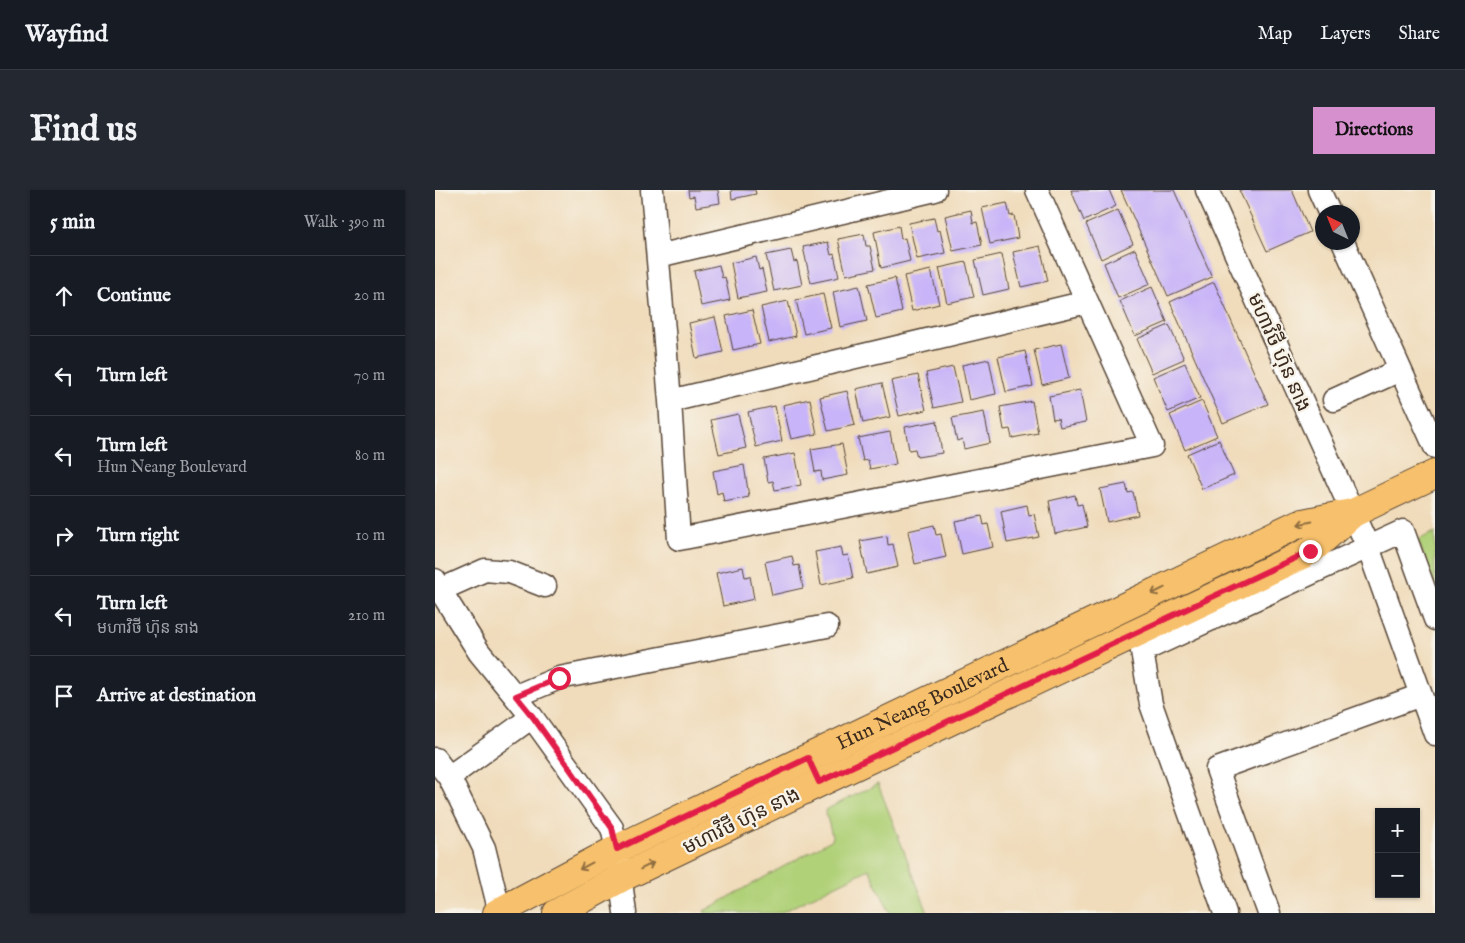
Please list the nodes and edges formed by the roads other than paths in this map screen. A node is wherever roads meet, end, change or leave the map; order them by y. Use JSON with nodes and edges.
{"nodes":[{"id":1,"x":652,"y":190,"type":"edge"},
{"id":2,"x":935,"y":190,"type":"edge"},
{"id":3,"x":1037,"y":190,"type":"edge"},
{"id":4,"x":1207,"y":190,"type":"edge"},
{"id":5,"x":1319,"y":190,"type":"edge"},
{"id":6,"x":1326,"y":205,"type":"edge"},
{"id":7,"x":1347,"y":250,"type":"edge"},
{"id":8,"x":658,"y":256,"type":"junction"},
{"id":9,"x":1087,"y":302,"type":"junction"},
{"id":10,"x":1400,"y":370,"type":"junction"},
{"id":11,"x":1334,"y":400,"type":"dead end"},
{"id":12,"x":670,"y":401,"type":"junction"},
{"id":13,"x":1435,"y":447,"type":"edge"},
{"id":14,"x":1435,"y":474,"type":"edge"},
{"id":15,"x":1353,"y":513,"type":"junction"},
{"id":16,"x":1368,"y":547,"type":"junction"},
{"id":17,"x":437,"y":585,"type":"edge"},
{"id":18,"x":545,"y":586,"type":"dead end"},
{"id":19,"x":1435,"y":619,"type":"edge"},
{"id":20,"x":827,"y":626,"type":"dead end"},
{"id":21,"x":1014,"y":659,"type":"junction"},
{"id":22,"x":1026,"y":685,"type":"junction"},
{"id":23,"x":1421,"y":695,"type":"junction"},
{"id":24,"x":516,"y":696,"type":"junction"},
{"id":25,"x":928,"y":701,"type":"junction"},
{"id":26,"x":533,"y":717,"type":"junction"},
{"id":27,"x":939,"y":726,"type":"junction"},
{"id":28,"x":1435,"y":734,"type":"edge"},
{"id":29,"x":808,"y":758,"type":"junction"},
{"id":30,"x":435,"y":759,"type":"edge"},
{"id":31,"x":449,"y":777,"type":"junction"},
{"id":32,"x":819,"y":782,"type":"junction"},
{"id":33,"x":617,"y":849,"type":"junction"},
{"id":34,"x":621,"y":878,"type":"junction"},
{"id":35,"x":499,"y":913,"type":"edge"},
{"id":36,"x":557,"y":913,"type":"edge"},
{"id":37,"x":625,"y":913,"type":"edge"},
{"id":38,"x":1225,"y":913,"type":"edge"},
{"id":39,"x":1269,"y":913,"type":"edge"}],
"edges":[{"from":1,"to":8,"type":"street"},
{"from":2,"to":8,"type":"street"},
{"from":3,"to":9,"type":"street"},
{"from":4,"to":15,"type":"street","name":"មហាវិថី ហ៊ុន នាង"},
{"from":5,"to":6,"type":"street"},
{"from":7,"to":10,"type":"street"},
{"from":8,"to":12,"type":"street"},
{"from":9,"to":12,"type":"street"},
{"from":9,"to":12,"type":"street"},
{"from":10,"to":11,"type":"street"},
{"from":10,"to":13,"type":"street"},
{"from":14,"to":15,"type":"main road","name":"មហាវិថី ហ៊ុន នាង"},
{"from":15,"to":16,"type":"street"},
{"from":15,"to":21,"type":"main road","name":"Hun Neang Boulevard","one_way":true},
{"from":15,"to":22,"type":"main road","name":"មហាវិថី ហ៊ុន នាង"},
{"from":16,"to":19,"type":"street"},
{"from":16,"to":23,"type":"street"},
{"from":16,"to":38,"type":"street"},
{"from":17,"to":18,"type":"street"},
{"from":17,"to":24,"type":"street"},
{"from":20,"to":24,"type":"street"},
{"from":21,"to":22,"type":"main road"},
{"from":21,"to":25,"type":"main road","name":"Hun Neang Boulevard"},
{"from":22,"to":27,"type":"main road","name":"មហាវិថី ហ៊ុន នាង"},
{"from":23,"to":28,"type":"street"},
{"from":23,"to":39,"type":"street"},
{"from":24,"to":26,"type":"street"},
{"from":25,"to":27,"type":"main road"},
{"from":25,"to":29,"type":"main road","name":"Hun Neang Boulevard"},
{"from":26,"to":31,"type":"street"},
{"from":26,"to":33,"type":"street"},
{"from":27,"to":32,"type":"main road","name":"មហាវិថី ហ៊ុន នាង"},
{"from":29,"to":32,"type":"main road"},
{"from":29,"to":33,"type":"main road","name":"Hun Neang Boulevard"},
{"from":30,"to":31,"type":"street"},
{"from":31,"to":35,"type":"street"},
{"from":34,"to":32,"type":"main road","name":"មហាវិថី ហ៊ុន នាង","one_way":true},
{"from":33,"to":34,"type":"street"},
{"from":33,"to":35,"type":"main road","name":"Hun Neang Boulevard","one_way":true},
{"from":34,"to":36,"type":"main road","name":"មហាវិថី ហ៊ុន នាង"},
{"from":34,"to":37,"type":"street"}]}
